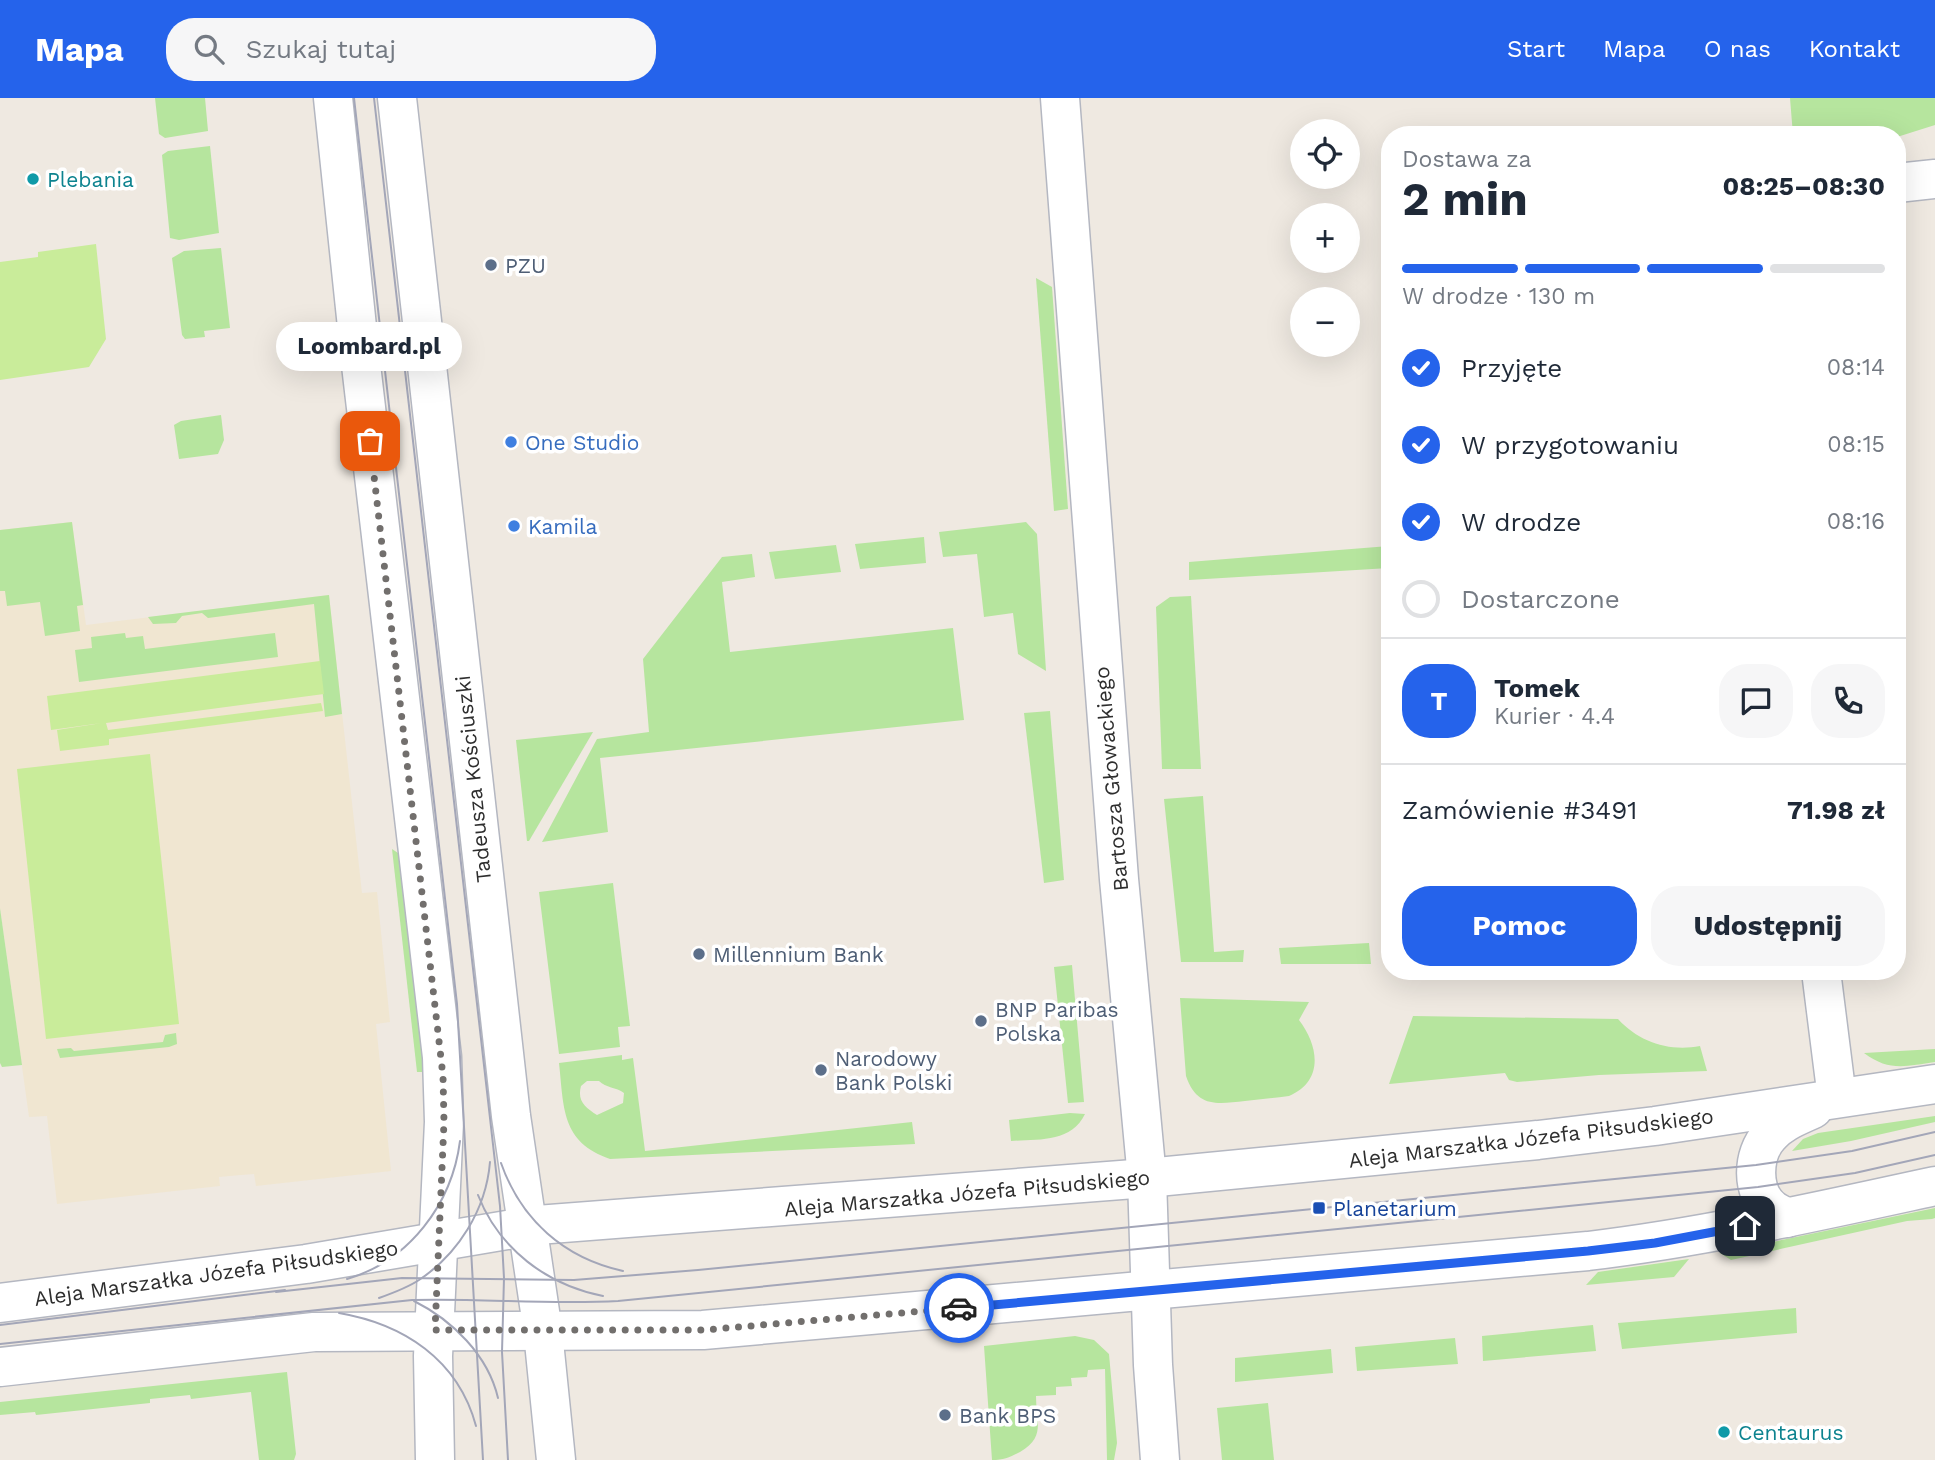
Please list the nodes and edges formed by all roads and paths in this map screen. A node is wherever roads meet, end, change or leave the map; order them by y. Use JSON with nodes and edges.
{"nodes":[{"id":1,"x":333,"y":98,"type":"edge"},
{"id":2,"x":397,"y":98,"type":"edge"},
{"id":3,"x":1060,"y":98,"type":"edge"},
{"id":4,"x":1935,"y":179,"type":"edge"},
{"id":5,"x":1906,"y":182,"type":"edge"},
{"id":6,"x":1822,"y":980,"type":"edge"},
{"id":7,"x":1935,"y":1084,"type":"edge"},
{"id":8,"x":1837,"y":1098,"type":"junction"},
{"id":9,"x":1147,"y":1178,"type":"junction"},
{"id":10,"x":1935,"y":1185,"type":"edge"},
{"id":11,"x":1787,"y":1218,"type":"junction"},
{"id":12,"x":527,"y":1227,"type":"junction"},
{"id":13,"x":439,"y":1241,"type":"junction"},
{"id":14,"x":1151,"y":1292,"type":"junction"},
{"id":15,"x":0,"y":1303,"type":"edge"},
{"id":16,"x":435,"y":1330,"type":"junction"},
{"id":17,"x":543,"y":1332,"type":"junction"},
{"id":18,"x":0,"y":1367,"type":"edge"},
{"id":19,"x":435,"y":1460,"type":"edge"},
{"id":20,"x":556,"y":1460,"type":"edge"},
{"id":21,"x":1160,"y":1460,"type":"edge"}],
"edges":[{"from":1,"to":13,"type":"street"},
{"from":2,"to":12,"type":"street","name":"Tadeusza Kościuszki"},
{"from":3,"to":9,"type":"street","name":"Bartosza Głowackiego"},
{"from":4,"to":5,"type":"street"},
{"from":6,"to":8,"type":"street"},
{"from":7,"to":8,"type":"street","name":"Aleja Marszałka Józefa Piłsudskiego"},
{"from":8,"to":9,"type":"street","name":"Aleja Marszałka Józefa Piłsudskiego"},
{"from":8,"to":11,"type":"street"},
{"from":9,"to":12,"type":"street","name":"Aleja Marszałka Józefa Piłsudskiego"},
{"from":9,"to":14,"type":"street","name":"Bartosza Głowackiego"},
{"from":10,"to":11,"type":"street"},
{"from":11,"to":14,"type":"street"},
{"from":12,"to":13,"type":"street","name":"Aleja Marszałka Józefa Piłsudskiego"},
{"from":12,"to":17,"type":"street","name":"Tadeusza Kościuszki"},
{"from":13,"to":15,"type":"street","name":"Aleja Marszałka Józefa Piłsudskiego"},
{"from":13,"to":16,"type":"street"},
{"from":14,"to":17,"type":"street"},
{"from":14,"to":21,"type":"street","name":"Bartosza Głowackiego"},
{"from":16,"to":17,"type":"street"},
{"from":16,"to":18,"type":"street"},
{"from":16,"to":19,"type":"street"},
{"from":17,"to":20,"type":"street","name":"Tadeusza Kościuszki"}]}
